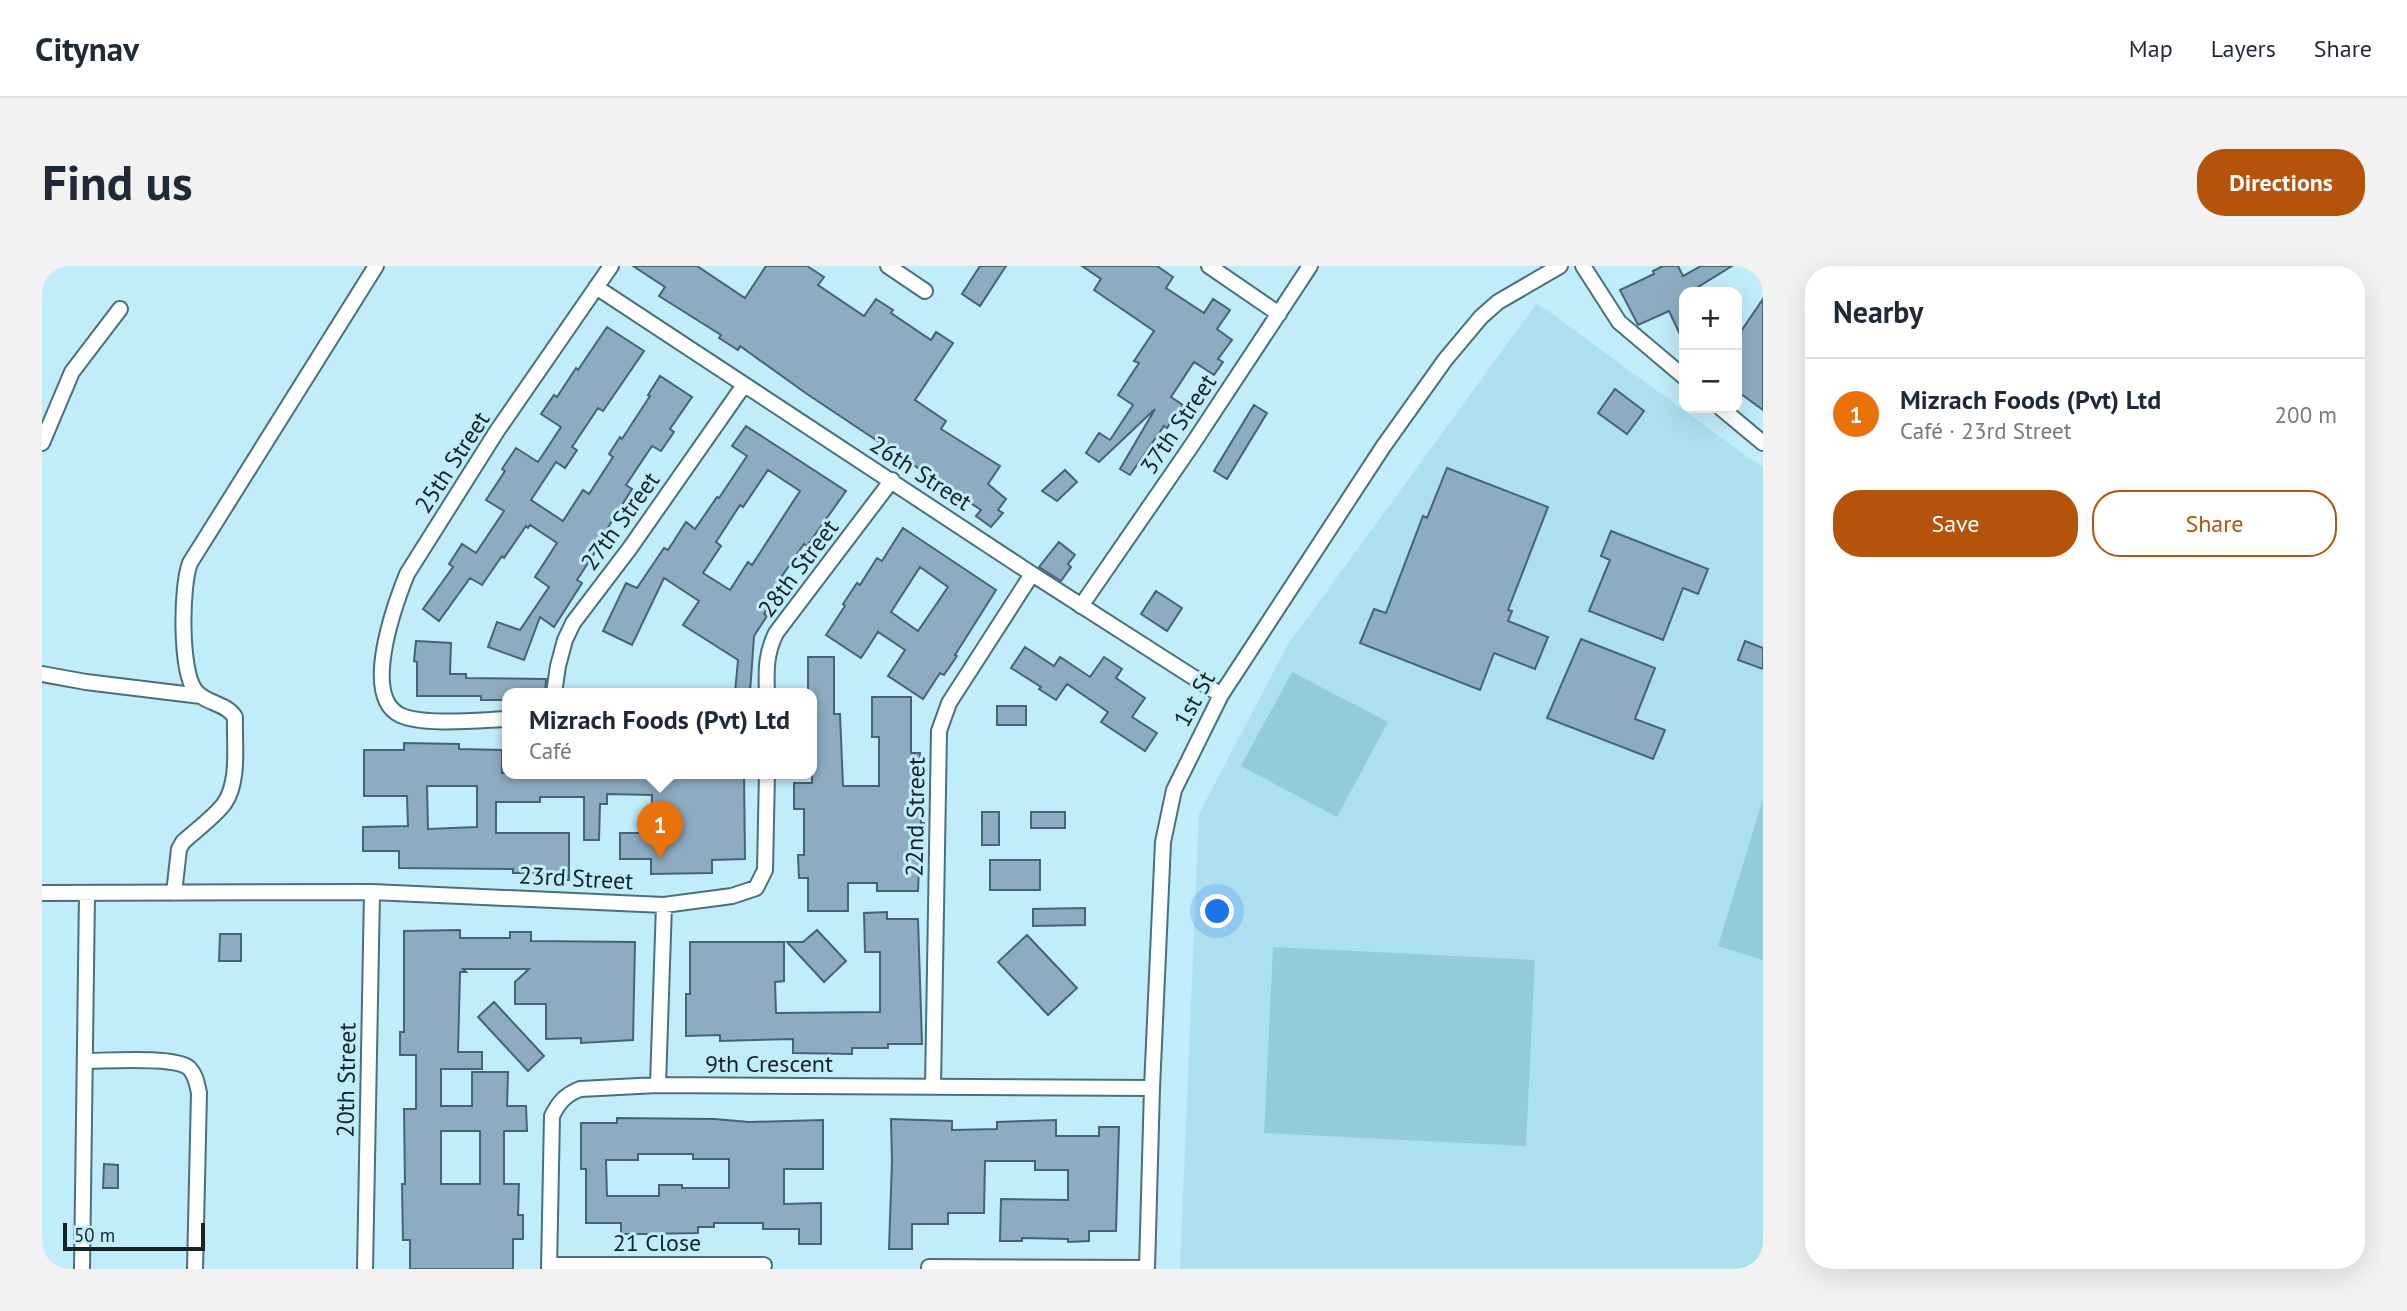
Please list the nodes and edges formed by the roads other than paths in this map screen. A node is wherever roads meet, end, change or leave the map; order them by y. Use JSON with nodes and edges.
{"nodes":[{"id":1,"x":376,"y":266,"type":"edge"},
{"id":2,"x":611,"y":266,"type":"edge"},
{"id":3,"x":888,"y":266,"type":"edge"},
{"id":4,"x":1209,"y":266,"type":"edge"},
{"id":5,"x":1310,"y":266,"type":"edge"},
{"id":6,"x":1560,"y":266,"type":"edge"},
{"id":7,"x":1583,"y":266,"type":"edge"},
{"id":8,"x":596,"y":287,"type":"junction"},
{"id":9,"x":925,"y":291,"type":"dead end"},
{"id":10,"x":120,"y":309,"type":"dead end"},
{"id":11,"x":1279,"y":314,"type":"junction"},
{"id":12,"x":1679,"y":373,"type":"edge"},
{"id":13,"x":744,"y":386,"type":"junction"},
{"id":14,"x":1727,"y":413,"type":"edge"},
{"id":15,"x":42,"y":443,"type":"edge"},
{"id":16,"x":1763,"y":443,"type":"edge"},
{"id":17,"x":892,"y":481,"type":"junction"},
{"id":18,"x":1032,"y":574,"type":"junction"},
{"id":19,"x":1080,"y":606,"type":"junction"},
{"id":20,"x":42,"y":674,"type":"edge"},
{"id":21,"x":555,"y":688,"type":"edge"},
{"id":22,"x":767,"y":688,"type":"edge"},
{"id":23,"x":1221,"y":695,"type":"junction"},
{"id":24,"x":201,"y":696,"type":"junction"},
{"id":25,"x":502,"y":719,"type":"edge"},
{"id":26,"x":767,"y":779,"type":"edge"},
{"id":27,"x":372,"y":892,"type":"junction"},
{"id":28,"x":42,"y":893,"type":"edge"},
{"id":29,"x":174,"y":893,"type":"junction"},
{"id":30,"x":87,"y":894,"type":"junction"},
{"id":31,"x":664,"y":905,"type":"junction"},
{"id":32,"x":85,"y":1061,"type":"junction"},
{"id":33,"x":658,"y":1086,"type":"junction"},
{"id":34,"x":933,"y":1087,"type":"junction"},
{"id":35,"x":1152,"y":1088,"type":"junction"},
{"id":36,"x":764,"y":1265,"type":"dead end"},
{"id":37,"x":550,"y":1267,"type":"edge"},
{"id":38,"x":929,"y":1267,"type":"dead end"},
{"id":39,"x":82,"y":1269,"type":"edge"},
{"id":40,"x":195,"y":1269,"type":"edge"},
{"id":41,"x":365,"y":1269,"type":"edge"},
{"id":42,"x":1147,"y":1269,"type":"edge"}],
"edges":[{"from":1,"to":24,"type":"street"},
{"from":2,"to":8,"type":"street","name":"25th Street"},
{"from":3,"to":9,"type":"street"},
{"from":4,"to":11,"type":"street"},
{"from":5,"to":11,"type":"street","name":"37th Street"},
{"from":6,"to":23,"type":"street","name":"1st St"},
{"from":7,"to":12,"type":"street"},
{"from":8,"to":13,"type":"street","name":"26th Street"},
{"from":8,"to":25,"type":"street","name":"25th Street"},
{"from":10,"to":15,"type":"street"},
{"from":11,"to":19,"type":"street","name":"37th Street"},
{"from":13,"to":17,"type":"street","name":"26th Street"},
{"from":13,"to":21,"type":"street","name":"27th Street"},
{"from":14,"to":16,"type":"street"},
{"from":17,"to":18,"type":"street","name":"26th Street"},
{"from":17,"to":22,"type":"street","name":"28th Street"},
{"from":18,"to":19,"type":"street","name":"26th Street"},
{"from":18,"to":34,"type":"street","name":"22nd Street"},
{"from":19,"to":23,"type":"street","name":"26th Street"},
{"from":20,"to":24,"type":"street"},
{"from":23,"to":35,"type":"street","name":"1st St"},
{"from":24,"to":29,"type":"street"},
{"from":26,"to":31,"type":"street","name":"23rd Street"},
{"from":27,"to":29,"type":"street","name":"23rd Street"},
{"from":27,"to":31,"type":"street","name":"23rd Street"},
{"from":27,"to":41,"type":"street","name":"20th Street"},
{"from":28,"to":30,"type":"street","name":"23rd Street"},
{"from":29,"to":30,"type":"street","name":"23rd Street"},
{"from":30,"to":32,"type":"street"},
{"from":31,"to":33,"type":"street"},
{"from":32,"to":39,"type":"street"},
{"from":32,"to":40,"type":"street"},
{"from":33,"to":34,"type":"street","name":"9th Crescent"},
{"from":33,"to":37,"type":"street","name":"9th Crescent"},
{"from":34,"to":35,"type":"street","name":"9th Crescent"},
{"from":35,"to":42,"type":"street","name":"1st St"},
{"from":36,"to":37,"type":"street","name":"21 Close"},
{"from":38,"to":42,"type":"street"}]}
